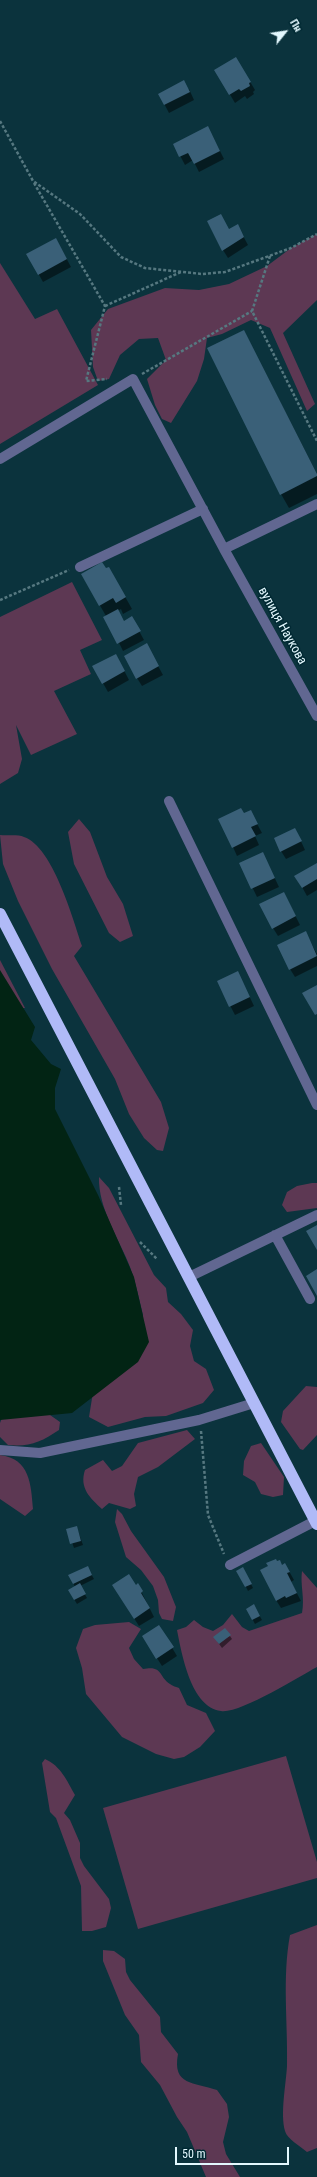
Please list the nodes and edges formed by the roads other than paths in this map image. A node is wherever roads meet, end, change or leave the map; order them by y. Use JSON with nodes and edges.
{"nodes":[{"id":1,"x":0,"y":459,"type":"edge"},
{"id":2,"x":317,"y":504,"type":"edge"},
{"id":3,"x":203,"y":509,"type":"junction"},
{"id":4,"x":224,"y":549,"type":"junction"},
{"id":5,"x":80,"y":567,"type":"road end"},
{"id":6,"x":317,"y":716,"type":"edge"},
{"id":7,"x":169,"y":801,"type":"dead end"},
{"id":8,"x":0,"y":914,"type":"edge"},
{"id":9,"x":317,"y":1105,"type":"edge"},
{"id":10,"x":317,"y":1215,"type":"edge"},
{"id":11,"x":275,"y":1235,"type":"junction"},
{"id":12,"x":189,"y":1277,"type":"junction"},
{"id":13,"x":310,"y":1299,"type":"dead end"},
{"id":14,"x":254,"y":1403,"type":"junction"},
{"id":15,"x":0,"y":1450,"type":"edge"},
{"id":16,"x":317,"y":1522,"type":"edge"},
{"id":17,"x":230,"y":1565,"type":"road end"}],
"edges":[{"from":1,"to":3,"type":"street","name":"вулиця Наукова"},
{"from":2,"to":4,"type":"street"},
{"from":3,"to":4,"type":"street","name":"вулиця Наукова"},
{"from":3,"to":5,"type":"street"},
{"from":4,"to":6,"type":"street","name":"вулиця Наукова"},
{"from":7,"to":9,"type":"street"},
{"from":8,"to":12,"type":"highway"},
{"from":10,"to":11,"type":"street"},
{"from":11,"to":12,"type":"street"},
{"from":11,"to":13,"type":"street"},
{"from":12,"to":14,"type":"highway"},
{"from":14,"to":15,"type":"street"},
{"from":14,"to":16,"type":"highway"},
{"from":16,"to":17,"type":"street"}]}
